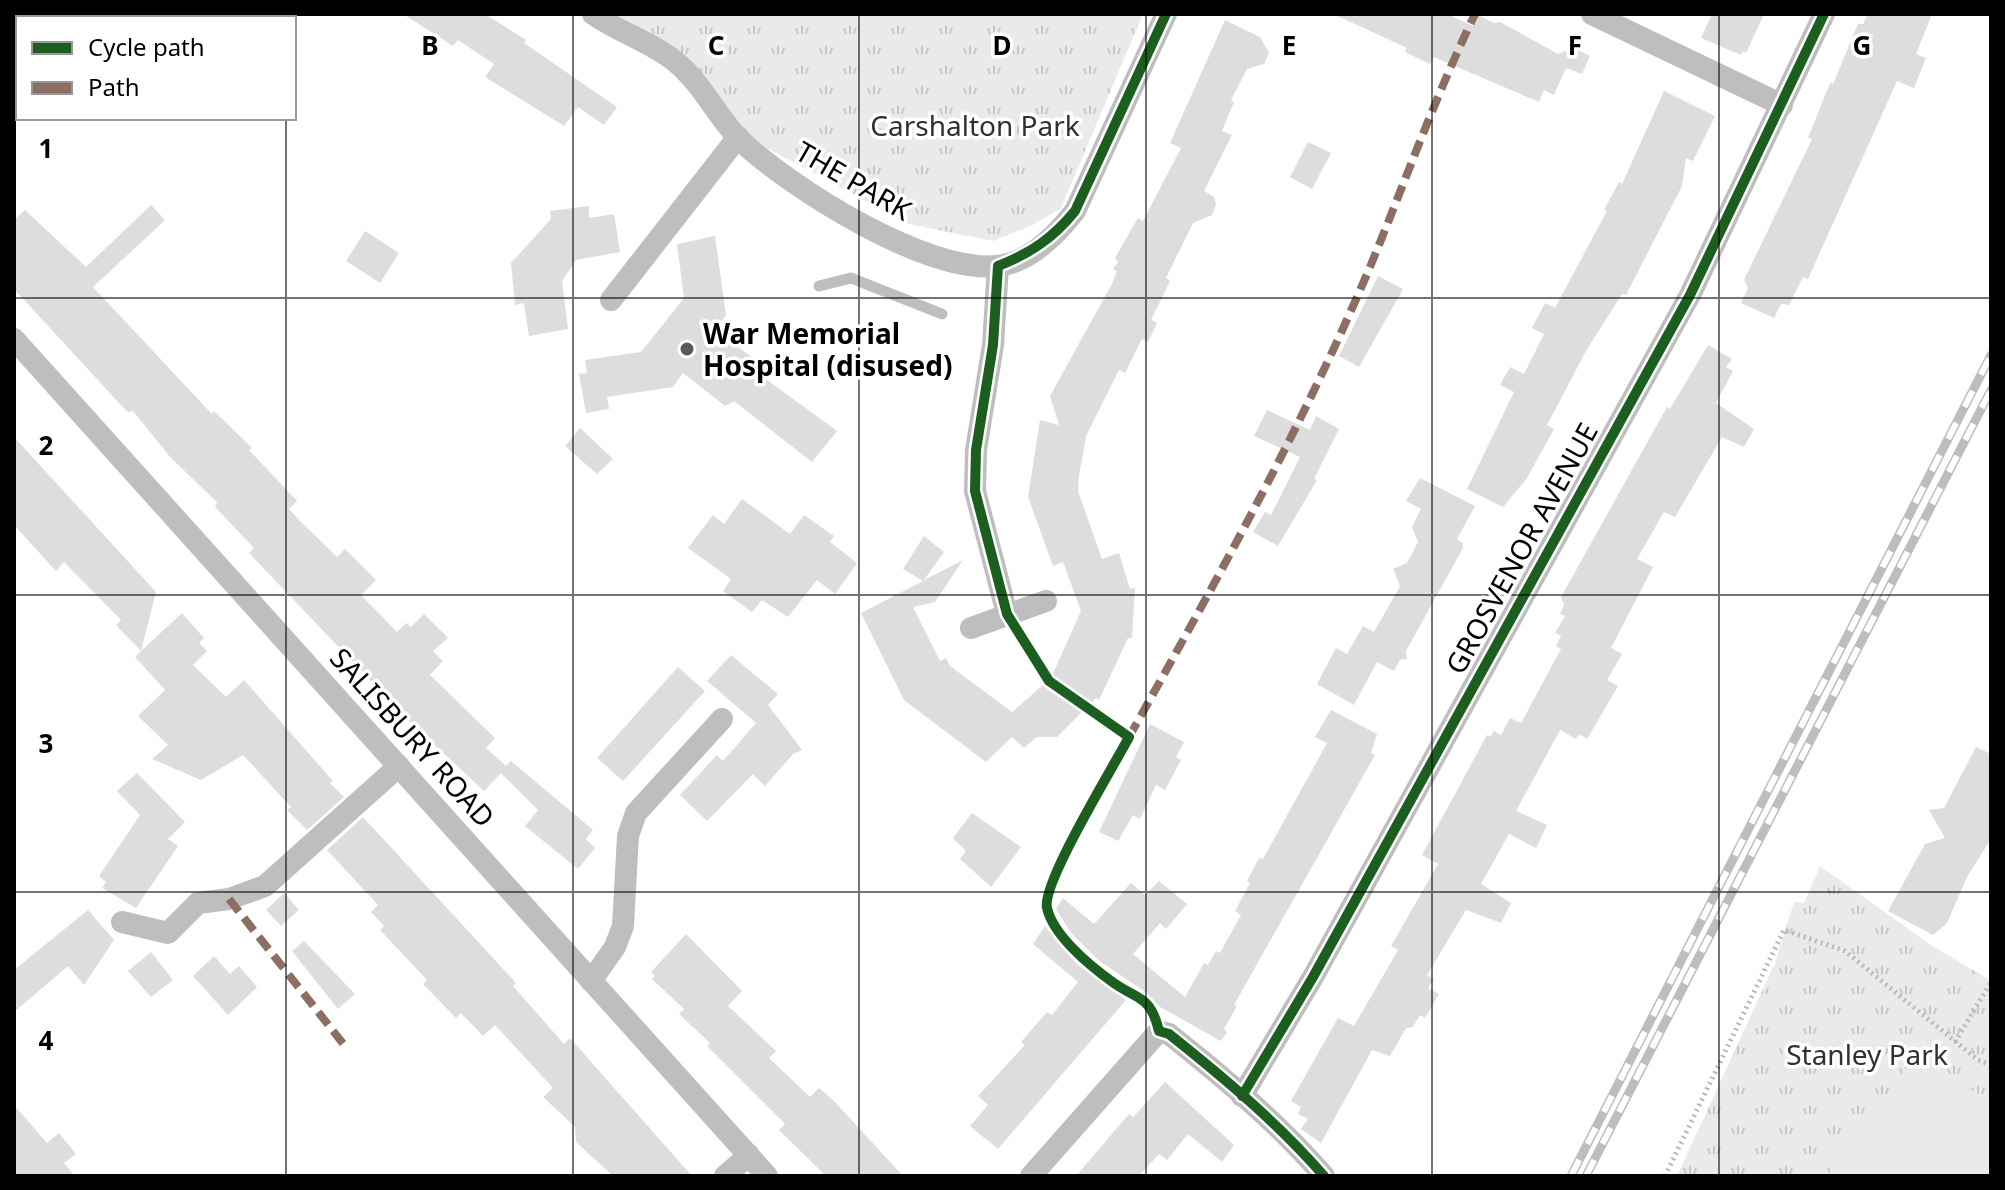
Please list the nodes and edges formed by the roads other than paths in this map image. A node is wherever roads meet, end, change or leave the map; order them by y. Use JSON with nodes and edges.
{"nodes":[{"id":1,"x":593,"y":14,"type":"edge"},
{"id":2,"x":1166,"y":14,"type":"edge"},
{"id":3,"x":1592,"y":14,"type":"edge"},
{"id":4,"x":1824,"y":14,"type":"edge"},
{"id":5,"x":1782,"y":105,"type":"junction"},
{"id":6,"x":738,"y":137,"type":"junction"},
{"id":7,"x":998,"y":266,"type":"junction"},
{"id":8,"x":819,"y":286,"type":"dead end"},
{"id":9,"x":611,"y":300,"type":"dead end"},
{"id":10,"x":942,"y":314,"type":"dead end"},
{"id":11,"x":14,"y":339,"type":"edge"},
{"id":12,"x":1046,"y":601,"type":"dead end"},
{"id":13,"x":1007,"y":614,"type":"junction"},
{"id":14,"x":971,"y":628,"type":"dead end"},
{"id":15,"x":722,"y":719,"type":"dead end"},
{"id":16,"x":1129,"y":737,"type":"road end"},
{"id":17,"x":399,"y":766,"type":"junction"},
{"id":18,"x":122,"y":922,"type":"dead end"},
{"id":19,"x":591,"y":981,"type":"junction"},
{"id":20,"x":1159,"y":1031,"type":"junction"},
{"id":21,"x":1242,"y":1096,"type":"junction"},
{"id":22,"x":749,"y":1155,"type":"junction"},
{"id":23,"x":725,"y":1176,"type":"edge"},
{"id":24,"x":767,"y":1176,"type":"edge"},
{"id":25,"x":1031,"y":1176,"type":"edge"},
{"id":26,"x":1324,"y":1176,"type":"edge"}],
"edges":[{"from":1,"to":6,"type":"street","name":"THE PARK"},
{"from":2,"to":7,"type":"street","name":"THE PARK"},
{"from":3,"to":5,"type":"street"},
{"from":4,"to":5,"type":"street","name":"GROSVENOR AVENUE"},
{"from":5,"to":21,"type":"street","name":"GROSVENOR AVENUE"},
{"from":6,"to":7,"type":"street","name":"THE PARK"},
{"from":6,"to":9,"type":"street"},
{"from":7,"to":13,"type":"street"},
{"from":8,"to":10,"type":"lane"},
{"from":11,"to":17,"type":"street","name":"SALISBURY ROAD"},
{"from":12,"to":13,"type":"street"},
{"from":13,"to":14,"type":"street"},
{"from":15,"to":19,"type":"street"},
{"from":16,"to":20,"type":"lane"},
{"from":17,"to":18,"type":"street"},
{"from":17,"to":19,"type":"street","name":"SALISBURY ROAD"},
{"from":19,"to":22,"type":"street","name":"SALISBURY ROAD"},
{"from":20,"to":21,"type":"street"},
{"from":20,"to":25,"type":"street"},
{"from":21,"to":26,"type":"street"},
{"from":22,"to":23,"type":"street"},
{"from":22,"to":24,"type":"street","name":"SALISBURY ROAD"}]}
